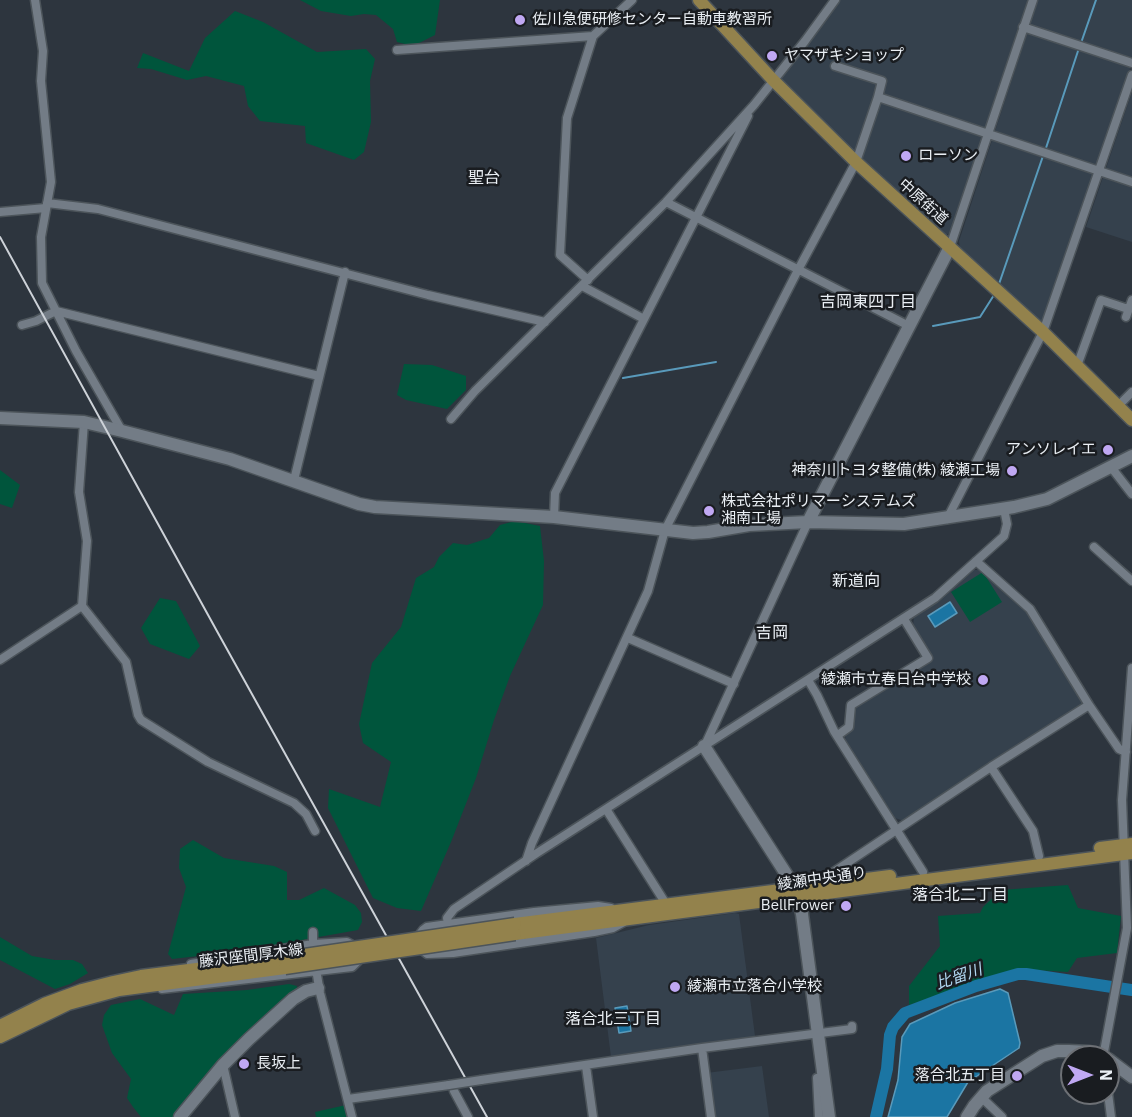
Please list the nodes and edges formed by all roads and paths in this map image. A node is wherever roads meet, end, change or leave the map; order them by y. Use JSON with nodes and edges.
{"nodes":[{"id":1,"x":35,"y":0,"type":"edge"},
{"id":2,"x":632,"y":0,"type":"edge"},
{"id":3,"x":699,"y":0,"type":"edge"},
{"id":4,"x":835,"y":0,"type":"edge"},
{"id":5,"x":1033,"y":0,"type":"edge"},
{"id":6,"x":622,"y":5,"type":"edge"},
{"id":7,"x":1023,"y":27,"type":"junction"},
{"id":8,"x":593,"y":36,"type":"junction"},
{"id":9,"x":398,"y":50,"type":"dead end"},
{"id":10,"x":1132,"y":63,"type":"edge"},
{"id":11,"x":835,"y":66,"type":"dead end"},
{"id":12,"x":1132,"y":75,"type":"edge"},
{"id":13,"x":773,"y":80,"type":"junction"},
{"id":14,"x":878,"y":97,"type":"junction"},
{"id":15,"x":754,"y":105,"type":"junction"},
{"id":16,"x":987,"y":135,"type":"junction"},
{"id":17,"x":856,"y":162,"type":"junction"},
{"id":18,"x":1098,"y":171,"type":"junction"},
{"id":19,"x":1132,"y":182,"type":"edge"},
{"id":20,"x":666,"y":202,"type":"junction"},
{"id":21,"x":47,"y":205,"type":"junction"},
{"id":22,"x":0,"y":212,"type":"edge"},
{"id":23,"x":696,"y":217,"type":"junction"},
{"id":24,"x":950,"y":247,"type":"junction"},
{"id":25,"x":798,"y":270,"type":"junction"},
{"id":26,"x":345,"y":272,"type":"junction"},
{"id":27,"x":585,"y":283,"type":"junction"},
{"id":28,"x":1129,"y":309,"type":"edge"},
{"id":29,"x":56,"y":311,"type":"junction"},
{"id":30,"x":644,"y":319,"type":"junction"},
{"id":31,"x":545,"y":322,"type":"junction"},
{"id":32,"x":22,"y":324,"type":"dead end"},
{"id":33,"x":909,"y":326,"type":"junction"},
{"id":34,"x":1043,"y":332,"type":"junction"},
{"id":35,"x":1077,"y":366,"type":"junction"},
{"id":36,"x":319,"y":376,"type":"junction"},
{"id":37,"x":1132,"y":392,"type":"edge"},
{"id":38,"x":1118,"y":406,"type":"junction"},
{"id":39,"x":0,"y":418,"type":"edge"},
{"id":40,"x":451,"y":419,"type":"dead end"},
{"id":41,"x":1132,"y":420,"type":"edge"},
{"id":42,"x":84,"y":422,"type":"junction"},
{"id":43,"x":122,"y":431,"type":"junction"},
{"id":44,"x":1132,"y":456,"type":"edge"},
{"id":45,"x":1111,"y":466,"type":"junction"},
{"id":46,"x":294,"y":480,"type":"junction"},
{"id":47,"x":1132,"y":494,"type":"edge"},
{"id":48,"x":1004,"y":509,"type":"junction"},
{"id":49,"x":554,"y":518,"type":"junction"},
{"id":50,"x":948,"y":519,"type":"junction"},
{"id":51,"x":808,"y":522,"type":"junction"},
{"id":52,"x":665,"y":530,"type":"junction"},
{"id":53,"x":1094,"y":547,"type":"dead end"},
{"id":54,"x":976,"y":561,"type":"junction"},
{"id":55,"x":1132,"y":581,"type":"edge"},
{"id":56,"x":82,"y":606,"type":"junction"},
{"id":57,"x":904,"y":619,"type":"junction"},
{"id":58,"x":628,"y":638,"type":"junction"},
{"id":59,"x":0,"y":660,"type":"edge"},
{"id":60,"x":1132,"y":668,"type":"edge"},
{"id":61,"x":808,"y":680,"type":"junction"},
{"id":62,"x":734,"y":684,"type":"junction"},
{"id":63,"x":1089,"y":705,"type":"junction"},
{"id":64,"x":838,"y":735,"type":"junction"},
{"id":65,"x":704,"y":746,"type":"junction"},
{"id":66,"x":1129,"y":756,"type":"edge"},
{"id":67,"x":991,"y":767,"type":"junction"},
{"id":68,"x":606,"y":809,"type":"junction"},
{"id":69,"x":897,"y":830,"type":"junction"},
{"id":70,"x":315,"y":831,"type":"dead end"},
{"id":71,"x":1128,"y":849,"type":"edge"},
{"id":72,"x":1039,"y":856,"type":"junction"},
{"id":73,"x":526,"y":861,"type":"junction"},
{"id":74,"x":922,"y":872,"type":"junction"},
{"id":75,"x":829,"y":884,"type":"junction"},
{"id":76,"x":796,"y":893,"type":"junction"},
{"id":77,"x":666,"y":904,"type":"junction"},
{"id":78,"x":625,"y":915,"type":"junction"},
{"id":79,"x":447,"y":924,"type":"junction"},
{"id":80,"x":515,"y":929,"type":"joint"},
{"id":81,"x":313,"y":932,"type":"dead end"},
{"id":82,"x":313,"y":944,"type":"junction"},
{"id":83,"x":453,"y":953,"type":"junction"},
{"id":84,"x":285,"y":963,"type":"junction"},
{"id":85,"x":316,"y":972,"type":"junction"},
{"id":86,"x":141,"y":976,"type":"junction"},
{"id":87,"x":318,"y":988,"type":"junction"},
{"id":88,"x":119,"y":990,"type":"junction"},
{"id":89,"x":0,"y":1026,"type":"edge"},
{"id":90,"x":852,"y":1026,"type":"dead end"},
{"id":91,"x":817,"y":1034,"type":"junction"},
{"id":92,"x":0,"y":1037,"type":"edge"},
{"id":93,"x":1107,"y":1045,"type":"edge"},
{"id":94,"x":702,"y":1048,"type":"junction"},
{"id":95,"x":1060,"y":1052,"type":"edge"},
{"id":96,"x":223,"y":1065,"type":"junction"},
{"id":97,"x":586,"y":1066,"type":"junction"},
{"id":98,"x":823,"y":1077,"type":"junction"},
{"id":99,"x":451,"y":1088,"type":"junction"},
{"id":100,"x":981,"y":1097,"type":"junction"},
{"id":101,"x":348,"y":1099,"type":"junction"},
{"id":102,"x":180,"y":1117,"type":"edge"},
{"id":103,"x":235,"y":1117,"type":"edge"},
{"id":104,"x":352,"y":1117,"type":"edge"},
{"id":105,"x":468,"y":1117,"type":"edge"},
{"id":106,"x":593,"y":1117,"type":"edge"},
{"id":107,"x":711,"y":1117,"type":"edge"},
{"id":108,"x":819,"y":1117,"type":"edge"},
{"id":109,"x":829,"y":1117,"type":"edge"},
{"id":110,"x":967,"y":1117,"type":"edge"},
{"id":111,"x":1002,"y":1117,"type":"edge"}],
"edges":[{"from":1,"to":21,"type":"street"},
{"from":2,"to":6,"type":"street"},
{"from":3,"to":13,"type":"main road","name":"中原街道"},
{"from":4,"to":13,"type":"street"},
{"from":5,"to":7,"type":"street"},
{"from":6,"to":8,"type":"street"},
{"from":7,"to":10,"type":"street"},
{"from":7,"to":16,"type":"street"},
{"from":8,"to":9,"type":"street"},
{"from":8,"to":27,"type":"street"},
{"from":11,"to":14,"type":"street"},
{"from":12,"to":18,"type":"street"},
{"from":13,"to":15,"type":"street"},
{"from":13,"to":17,"type":"main road","name":"中原街道"},
{"from":14,"to":16,"type":"street"},
{"from":14,"to":17,"type":"street"},
{"from":15,"to":20,"type":"street"},
{"from":15,"to":23,"type":"street"},
{"from":16,"to":18,"type":"street"},
{"from":16,"to":24,"type":"street"},
{"from":17,"to":24,"type":"main road","name":"中原街道"},
{"from":17,"to":25,"type":"street"},
{"from":18,"to":19,"type":"street"},
{"from":18,"to":34,"type":"street"},
{"from":20,"to":23,"type":"street"},
{"from":20,"to":27,"type":"street"},
{"from":21,"to":22,"type":"street"},
{"from":21,"to":26,"type":"street"},
{"from":21,"to":29,"type":"street"},
{"from":23,"to":25,"type":"street"},
{"from":23,"to":30,"type":"street"},
{"from":24,"to":33,"type":"street"},
{"from":24,"to":34,"type":"main road","name":"中原街道"},
{"from":25,"to":33,"type":"street"},
{"from":25,"to":52,"type":"street"},
{"from":26,"to":31,"type":"street"},
{"from":26,"to":36,"type":"street"},
{"from":27,"to":30,"type":"street"},
{"from":27,"to":31,"type":"street"},
{"from":28,"to":35,"type":"street"},
{"from":29,"to":32,"type":"street"},
{"from":29,"to":36,"type":"street"},
{"from":29,"to":43,"type":"street"},
{"from":30,"to":49,"type":"street"},
{"from":31,"to":40,"type":"street"},
{"from":33,"to":51,"type":"street"},
{"from":34,"to":35,"type":"main road","name":"中原街道"},
{"from":34,"to":50,"type":"street"},
{"from":35,"to":38,"type":"main road","name":"中原街道"},
{"from":36,"to":46,"type":"street"},
{"from":37,"to":38,"type":"street"},
{"from":38,"to":41,"type":"main road","name":"中原街道"},
{"from":39,"to":42,"type":"street"},
{"from":42,"to":43,"type":"street"},
{"from":42,"to":56,"type":"street"},
{"from":43,"to":46,"type":"street"},
{"from":44,"to":45,"type":"street"},
{"from":45,"to":47,"type":"street"},
{"from":45,"to":48,"type":"street"},
{"from":46,"to":49,"type":"street"},
{"from":48,"to":50,"type":"street"},
{"from":48,"to":54,"type":"street"},
{"from":49,"to":52,"type":"street"},
{"from":50,"to":51,"type":"street"},
{"from":51,"to":52,"type":"street"},
{"from":51,"to":62,"type":"street"},
{"from":52,"to":58,"type":"street"},
{"from":53,"to":55,"type":"street"},
{"from":54,"to":57,"type":"street"},
{"from":54,"to":63,"type":"street"},
{"from":56,"to":59,"type":"street"},
{"from":56,"to":70,"type":"street"},
{"from":57,"to":61,"type":"street"},
{"from":57,"to":64,"type":"street"},
{"from":58,"to":62,"type":"street"},
{"from":58,"to":73,"type":"street"},
{"from":60,"to":66,"type":"street"},
{"from":61,"to":64,"type":"street"},
{"from":61,"to":65,"type":"street"},
{"from":62,"to":65,"type":"street"},
{"from":63,"to":66,"type":"street"},
{"from":63,"to":67,"type":"street"},
{"from":64,"to":69,"type":"street"},
{"from":65,"to":68,"type":"street"},
{"from":65,"to":76,"type":"street"},
{"from":66,"to":71,"type":"street"},
{"from":67,"to":69,"type":"street"},
{"from":67,"to":72,"type":"street"},
{"from":68,"to":73,"type":"street"},
{"from":68,"to":77,"type":"street"},
{"from":69,"to":74,"type":"street"},
{"from":69,"to":75,"type":"street"},
{"from":71,"to":72,"type":"main road","name":"綾瀬中央通り"},
{"from":71,"to":76,"type":"main road","name":"綾瀬中央通り"},
{"from":71,"to":93,"type":"street"},
{"from":72,"to":74,"type":"main road","name":"綾瀬中央通り"},
{"from":73,"to":79,"type":"street"},
{"from":74,"to":75,"type":"main road","name":"綾瀬中央通り"},
{"from":75,"to":76,"type":"main road","name":"綾瀬中央通り"},
{"from":76,"to":77,"type":"main road","name":"綾瀬中央通り"},
{"from":76,"to":78,"type":"main road","name":"綾瀬中央通り"},
{"from":76,"to":91,"type":"street"},
{"from":77,"to":78,"type":"main road","name":"綾瀬中央通り"},
{"from":78,"to":79,"type":"street"},
{"from":78,"to":80,"type":"main road","name":"綾瀬中央通り"},
{"from":78,"to":83,"type":"street"},
{"from":79,"to":83,"type":"street"},
{"from":79,"to":83,"type":"street"},
{"from":80,"to":84,"type":"main road","name":"藤沢座間厚木線","bridge":true},
{"from":81,"to":82,"type":"street"},
{"from":82,"to":85,"type":"street"},
{"from":82,"to":85,"type":"street"},
{"from":82,"to":86,"type":"street"},
{"from":84,"to":86,"type":"main road","name":"藤沢座間厚木線"},
{"from":84,"to":88,"type":"main road","name":"藤沢座間厚木線"},
{"from":85,"to":87,"type":"street"},
{"from":85,"to":88,"type":"street"},
{"from":86,"to":89,"type":"main road","name":"藤沢座間厚木線"},
{"from":87,"to":96,"type":"street"},
{"from":87,"to":101,"type":"street"},
{"from":88,"to":92,"type":"main road","name":"藤沢座間厚木線"},
{"from":90,"to":91,"type":"street"},
{"from":91,"to":94,"type":"street"},
{"from":91,"to":98,"type":"street"},
{"from":94,"to":97,"type":"street"},
{"from":94,"to":107,"type":"street"},
{"from":95,"to":100,"type":"street"},
{"from":96,"to":102,"type":"street"},
{"from":96,"to":103,"type":"street"},
{"from":97,"to":99,"type":"street","bridge":true},
{"from":97,"to":106,"type":"street"},
{"from":98,"to":108,"type":"street"},
{"from":98,"to":109,"type":"street"},
{"from":99,"to":101,"type":"street"},
{"from":99,"to":105,"type":"street"},
{"from":100,"to":110,"type":"street"},
{"from":100,"to":111,"type":"street"},
{"from":101,"to":104,"type":"street"}]}
